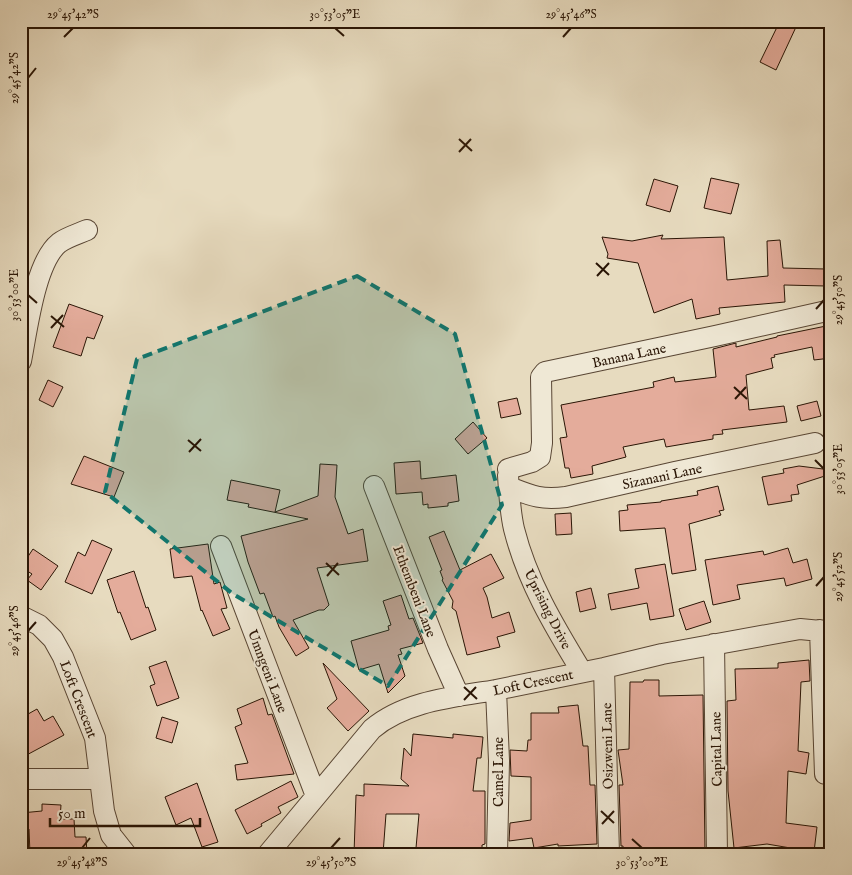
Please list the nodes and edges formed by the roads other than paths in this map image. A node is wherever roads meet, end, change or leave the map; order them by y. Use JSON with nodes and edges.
{"nodes":[{"id":1,"x":87,"y":230,"type":"dead end"},
{"id":2,"x":831,"y":310,"type":"edge"},
{"id":3,"x":21,"y":361,"type":"edge"},
{"id":4,"x":815,"y":443,"type":"dead end"},
{"id":5,"x":508,"y":470,"type":"junction"},
{"id":6,"x":374,"y":486,"type":"dead end"},
{"id":7,"x":221,"y":546,"type":"dead end"},
{"id":8,"x":21,"y":616,"type":"edge"},
{"id":9,"x":825,"y":631,"type":"edge"},
{"id":10,"x":714,"y":644,"type":"junction"},
{"id":11,"x":604,"y":668,"type":"junction"},
{"id":12,"x":582,"y":672,"type":"junction"},
{"id":13,"x":496,"y":690,"type":"junction"},
{"id":14,"x":459,"y":696,"type":"junction"},
{"id":15,"x":825,"y":774,"type":"dead end"},
{"id":16,"x":21,"y":779,"type":"edge"},
{"id":17,"x":100,"y":779,"type":"junction"},
{"id":18,"x":316,"y":796,"type":"junction"},
{"id":19,"x":126,"y":854,"type":"edge"},
{"id":20,"x":268,"y":854,"type":"edge"},
{"id":21,"x":497,"y":854,"type":"edge"},
{"id":22,"x":609,"y":854,"type":"edge"},
{"id":23,"x":717,"y":854,"type":"edge"}],
"edges":[{"from":1,"to":3,"type":"street"},
{"from":2,"to":5,"type":"street","name":"Banana Lane"},
{"from":4,"to":5,"type":"street","name":"Sizanani Lane"},
{"from":5,"to":12,"type":"street","name":"Uprising Drive"},
{"from":6,"to":14,"type":"street","name":"Ethembeni Lane"},
{"from":7,"to":18,"type":"street","name":"Umngeni Lane"},
{"from":8,"to":17,"type":"street","name":"Loft Crescent"},
{"from":9,"to":10,"type":"street","name":"Loft Crescent"},
{"from":9,"to":15,"type":"street"},
{"from":10,"to":11,"type":"street","name":"Loft Crescent"},
{"from":10,"to":23,"type":"street","name":"Capital Lane"},
{"from":11,"to":12,"type":"street","name":"Loft Crescent"},
{"from":11,"to":22,"type":"street","name":"Osizweni Lane"},
{"from":12,"to":13,"type":"street","name":"Loft Crescent"},
{"from":13,"to":14,"type":"street","name":"Loft Crescent"},
{"from":13,"to":21,"type":"street","name":"Camel Lane"},
{"from":14,"to":18,"type":"street","name":"Loft Crescent"},
{"from":16,"to":17,"type":"street"},
{"from":17,"to":19,"type":"street","name":"Loft Crescent"},
{"from":18,"to":20,"type":"street","name":"Loft Crescent"}]}
